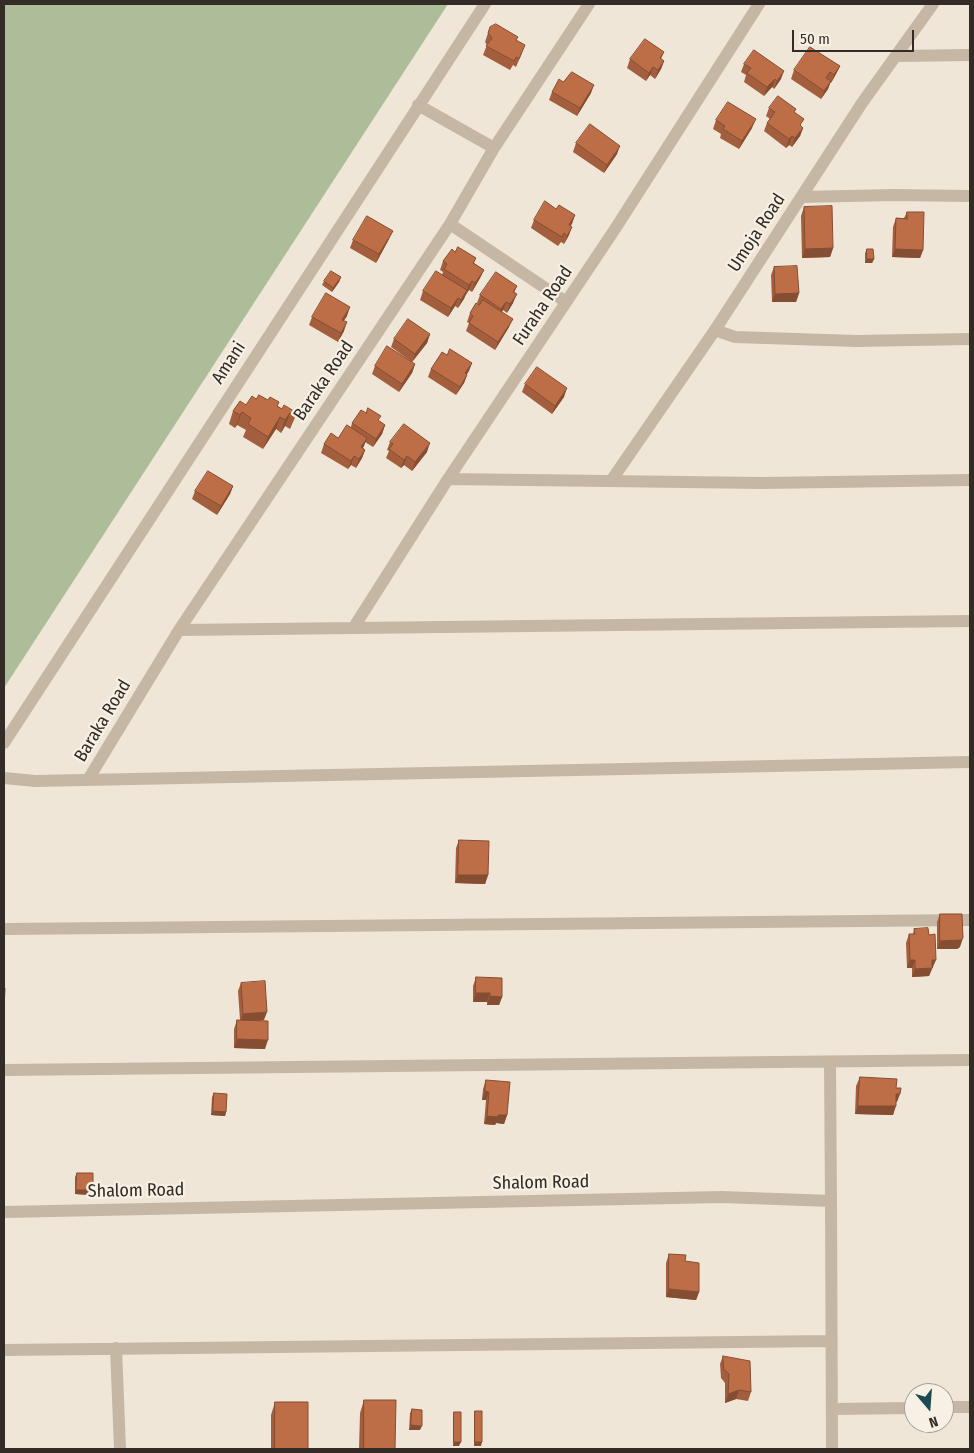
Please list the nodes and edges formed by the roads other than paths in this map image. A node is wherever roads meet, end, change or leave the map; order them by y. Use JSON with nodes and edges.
{"nodes":[{"id":1,"x":485,"y":4,"type":"edge"},
{"id":2,"x":589,"y":4,"type":"edge"},
{"id":3,"x":759,"y":4,"type":"edge"},
{"id":4,"x":933,"y":4,"type":"edge"},
{"id":5,"x":898,"y":56,"type":"junction"},
{"id":6,"x":970,"y":56,"type":"edge"},
{"id":7,"x":418,"y":105,"type":"junction"},
{"id":8,"x":494,"y":148,"type":"junction"},
{"id":9,"x":970,"y":196,"type":"edge"},
{"id":10,"x":801,"y":197,"type":"junction"},
{"id":11,"x":450,"y":224,"type":"junction"},
{"id":12,"x":566,"y":302,"type":"junction"},
{"id":13,"x":714,"y":330,"type":"junction"},
{"id":14,"x":970,"y":339,"type":"edge"},
{"id":15,"x":448,"y":479,"type":"junction"},
{"id":16,"x":970,"y":480,"type":"edge"},
{"id":17,"x":611,"y":481,"type":"junction"},
{"id":18,"x":970,"y":620,"type":"edge"},
{"id":19,"x":354,"y":628,"type":"junction"},
{"id":20,"x":179,"y":630,"type":"junction"},
{"id":21,"x":4,"y":743,"type":"edge"},
{"id":22,"x":970,"y":762,"type":"edge"},
{"id":23,"x":4,"y":778,"type":"edge"},
{"id":24,"x":89,"y":778,"type":"junction"},
{"id":25,"x":970,"y":920,"type":"edge"},
{"id":26,"x":4,"y":929,"type":"edge"},
{"id":27,"x":970,"y":1060,"type":"edge"},
{"id":28,"x":830,"y":1062,"type":"junction"},
{"id":29,"x":4,"y":1070,"type":"edge"},
{"id":30,"x":831,"y":1201,"type":"junction"},
{"id":31,"x":4,"y":1212,"type":"edge"},
{"id":32,"x":830,"y":1341,"type":"junction"},
{"id":33,"x":116,"y":1348,"type":"junction"},
{"id":34,"x":4,"y":1350,"type":"edge"},
{"id":35,"x":970,"y":1407,"type":"edge"},
{"id":36,"x":904,"y":1408,"type":"edge"},
{"id":37,"x":954,"y":1408,"type":"edge"},
{"id":38,"x":832,"y":1410,"type":"junction"},
{"id":39,"x":120,"y":1449,"type":"edge"},
{"id":40,"x":832,"y":1449,"type":"edge"}],
"edges":[{"from":1,"to":7,"type":"street","name":"Amani"},
{"from":2,"to":8,"type":"street","name":"Baraka Road"},
{"from":3,"to":12,"type":"street","name":"Furaha Road"},
{"from":4,"to":5,"type":"street","name":"Umoja Road"},
{"from":5,"to":6,"type":"street"},
{"from":5,"to":10,"type":"street","name":"Umoja Road"},
{"from":7,"to":8,"type":"street"},
{"from":7,"to":21,"type":"street","name":"Amani"},
{"from":8,"to":11,"type":"street","name":"Baraka Road"},
{"from":9,"to":10,"type":"street"},
{"from":10,"to":13,"type":"street","name":"Umoja Road"},
{"from":11,"to":12,"type":"street"},
{"from":11,"to":20,"type":"street","name":"Baraka Road"},
{"from":12,"to":15,"type":"street","name":"Furaha Road"},
{"from":13,"to":14,"type":"street"},
{"from":13,"to":17,"type":"street","name":"Umoja Road"},
{"from":15,"to":17,"type":"street"},
{"from":15,"to":19,"type":"street","name":"Furaha Road"},
{"from":16,"to":17,"type":"street"},
{"from":18,"to":19,"type":"street"},
{"from":19,"to":20,"type":"street"},
{"from":20,"to":24,"type":"street","name":"Baraka Road"},
{"from":22,"to":24,"type":"street"},
{"from":23,"to":24,"type":"street"},
{"from":25,"to":26,"type":"street"},
{"from":27,"to":28,"type":"street"},
{"from":28,"to":29,"type":"street"},
{"from":28,"to":30,"type":"street"},
{"from":30,"to":31,"type":"street","name":"Shalom Road"},
{"from":30,"to":32,"type":"street"},
{"from":32,"to":33,"type":"street"},
{"from":32,"to":38,"type":"street"},
{"from":33,"to":34,"type":"street"},
{"from":33,"to":39,"type":"street"},
{"from":35,"to":37,"type":"street"},
{"from":36,"to":38,"type":"street"},
{"from":38,"to":40,"type":"street"}]}
